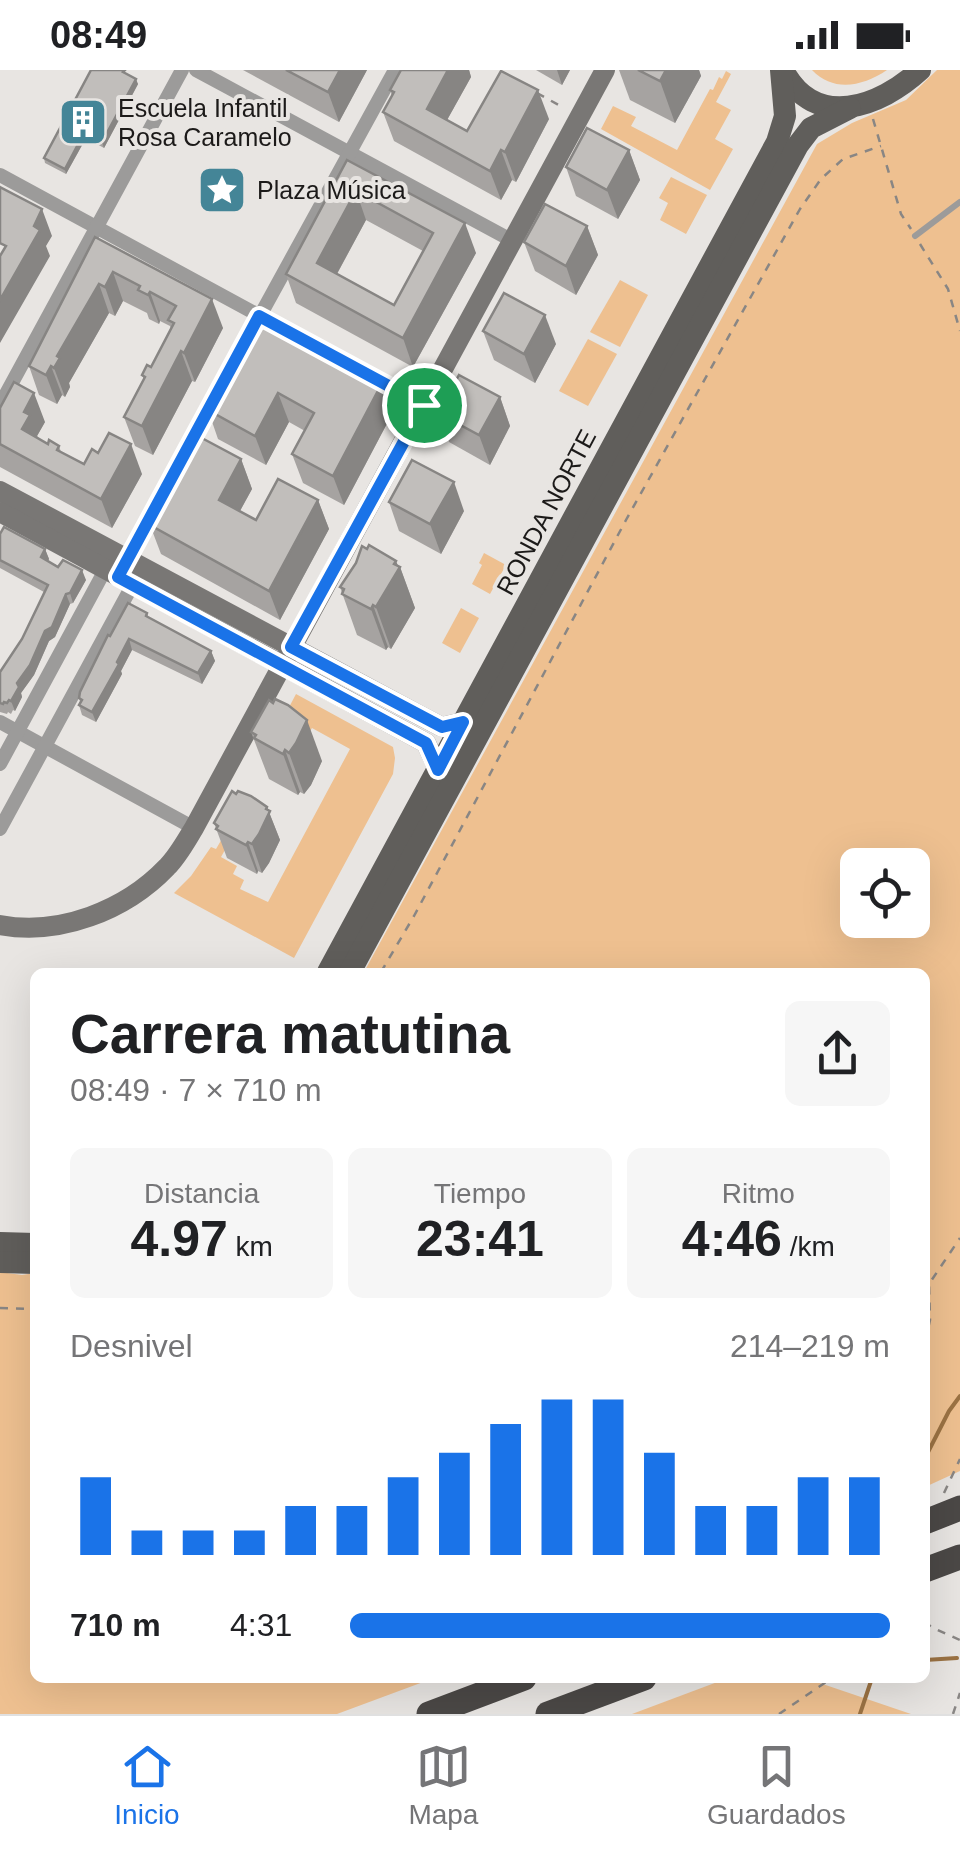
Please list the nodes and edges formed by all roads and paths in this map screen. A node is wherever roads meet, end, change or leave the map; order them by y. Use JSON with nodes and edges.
{"nodes":[{"id":1,"x":182,"y":70,"type":"edge"},
{"id":2,"x":196,"y":70,"type":"edge"},
{"id":3,"x":395,"y":70,"type":"edge"},
{"id":4,"x":605,"y":70,"type":"edge"},
{"id":5,"x":782,"y":70,"type":"edge"},
{"id":6,"x":920,"y":70,"type":"edge"},
{"id":7,"x":530,"y":89,"type":"edge"},
{"id":8,"x":859,"y":106,"type":"junction"},
{"id":9,"x":580,"y":117,"type":"junction"},
{"id":10,"x":881,"y":146,"type":"junction"},
{"id":11,"x":348,"y":152,"type":"junction"},
{"id":12,"x":0,"y":175,"type":"edge"},
{"id":13,"x":960,"y":202,"type":"edge"},
{"id":14,"x":98,"y":228,"type":"junction"},
{"id":15,"x":915,"y":236,"type":"junction"},
{"id":16,"x":514,"y":242,"type":"junction"},
{"id":17,"x":259,"y":316,"type":"junction"},
{"id":18,"x":960,"y":332,"type":"edge"},
{"id":19,"x":242,"y":348,"type":"edge"},
{"id":20,"x":226,"y":380,"type":"edge"},
{"id":21,"x":0,"y":405,"type":"edge"},
{"id":22,"x":424,"y":405,"type":"junction"},
{"id":23,"x":0,"y":490,"type":"edge"},
{"id":24,"x":0,"y":512,"type":"edge"},
{"id":25,"x":121,"y":572,"type":"junction"},
{"id":26,"x":286,"y":656,"type":"junction"},
{"id":27,"x":0,"y":722,"type":"edge"},
{"id":28,"x":463,"y":722,"type":"junction"},
{"id":29,"x":17,"y":732,"type":"junction"},
{"id":30,"x":44,"y":746,"type":"junction"},
{"id":31,"x":0,"y":764,"type":"edge"},
{"id":32,"x":438,"y":770,"type":"junction"},
{"id":33,"x":194,"y":828,"type":"junction"},
{"id":34,"x":0,"y":829,"type":"edge"},
{"id":35,"x":0,"y":925,"type":"edge"},
{"id":36,"x":330,"y":968,"type":"edge"},
{"id":37,"x":352,"y":968,"type":"edge"},
{"id":38,"x":382,"y":968,"type":"edge"},
{"id":39,"x":960,"y":1238,"type":"edge"},
{"id":40,"x":0,"y":1243,"type":"edge"},
{"id":41,"x":30,"y":1244,"type":"edge"},
{"id":42,"x":0,"y":1262,"type":"edge"},
{"id":43,"x":30,"y":1263,"type":"edge"},
{"id":44,"x":930,"y":1281,"type":"edge"},
{"id":45,"x":0,"y":1308,"type":"edge"},
{"id":46,"x":30,"y":1309,"type":"edge"},
{"id":47,"x":960,"y":1508,"type":"edge"},
{"id":48,"x":930,"y":1520,"type":"edge"},
{"id":49,"x":960,"y":1556,"type":"edge"},
{"id":50,"x":930,"y":1568,"type":"edge"},
{"id":51,"x":930,"y":1626,"type":"edge"},
{"id":52,"x":960,"y":1640,"type":"edge"},
{"id":53,"x":511,"y":1683,"type":"edge"},
{"id":54,"x":631,"y":1683,"type":"edge"},
{"id":55,"x":824,"y":1683,"type":"edge"},
{"id":56,"x":960,"y":1692,"type":"edge"},
{"id":57,"x":429,"y":1714,"type":"edge"},
{"id":58,"x":548,"y":1714,"type":"edge"},
{"id":59,"x":778,"y":1714,"type":"edge"},
{"id":60,"x":952,"y":1714,"type":"edge"}],
"edges":[{"from":1,"to":14,"type":"street"},
{"from":2,"to":11,"type":"street"},
{"from":3,"to":11,"type":"street"},
{"from":4,"to":9,"type":"street"},
{"from":5,"to":8,"type":"main road","name":"RONDA NORTE"},
{"from":5,"to":28,"type":"main road","name":"RONDA NORTE"},
{"from":6,"to":8,"type":"main road","name":"RONDA NORTE"},
{"from":7,"to":9,"type":"path"},
{"from":8,"to":10,"type":"path"},
{"from":8,"to":37,"type":"main road","name":"RONDA NORTE"},
{"from":9,"to":16,"type":"street"},
{"from":10,"to":15,"type":"path"},
{"from":10,"to":38,"type":"path"},
{"from":11,"to":16,"type":"street"},
{"from":11,"to":17,"type":"street"},
{"from":12,"to":14,"type":"street"},
{"from":13,"to":15,"type":"lane"},
{"from":14,"to":17,"type":"street"},
{"from":14,"to":21,"type":"street"},
{"from":15,"to":18,"type":"path"},
{"from":16,"to":22,"type":"street"},
{"from":17,"to":19,"type":"street"},
{"from":17,"to":22,"type":"street"},
{"from":20,"to":25,"type":"street"},
{"from":22,"to":26,"type":"street"},
{"from":23,"to":25,"type":"street"},
{"from":24,"to":25,"type":"street"},
{"from":25,"to":26,"type":"street"},
{"from":25,"to":29,"type":"street"},
{"from":25,"to":30,"type":"street"},
{"from":26,"to":28,"type":"street"},
{"from":26,"to":32,"type":"street"},
{"from":26,"to":33,"type":"street"},
{"from":27,"to":29,"type":"street"},
{"from":28,"to":32,"type":"main road","name":"RONDA NORTE"},
{"from":29,"to":30,"type":"street"},
{"from":29,"to":31,"type":"street"},
{"from":30,"to":33,"type":"street"},
{"from":30,"to":34,"type":"street"},
{"from":32,"to":36,"type":"main road","name":"RONDA NORTE"},
{"from":33,"to":35,"type":"street"},
{"from":39,"to":44,"type":"path"},
{"from":40,"to":41,"type":"main road"},
{"from":42,"to":43,"type":"main road"},
{"from":45,"to":46,"type":"path"},
{"from":47,"to":48,"type":"highway","bridge":true},
{"from":49,"to":50,"type":"highway"},
{"from":51,"to":52,"type":"path"},
{"from":53,"to":57,"type":"highway"},
{"from":54,"to":58,"type":"highway"},
{"from":55,"to":59,"type":"path"},
{"from":56,"to":60,"type":"path"}]}
